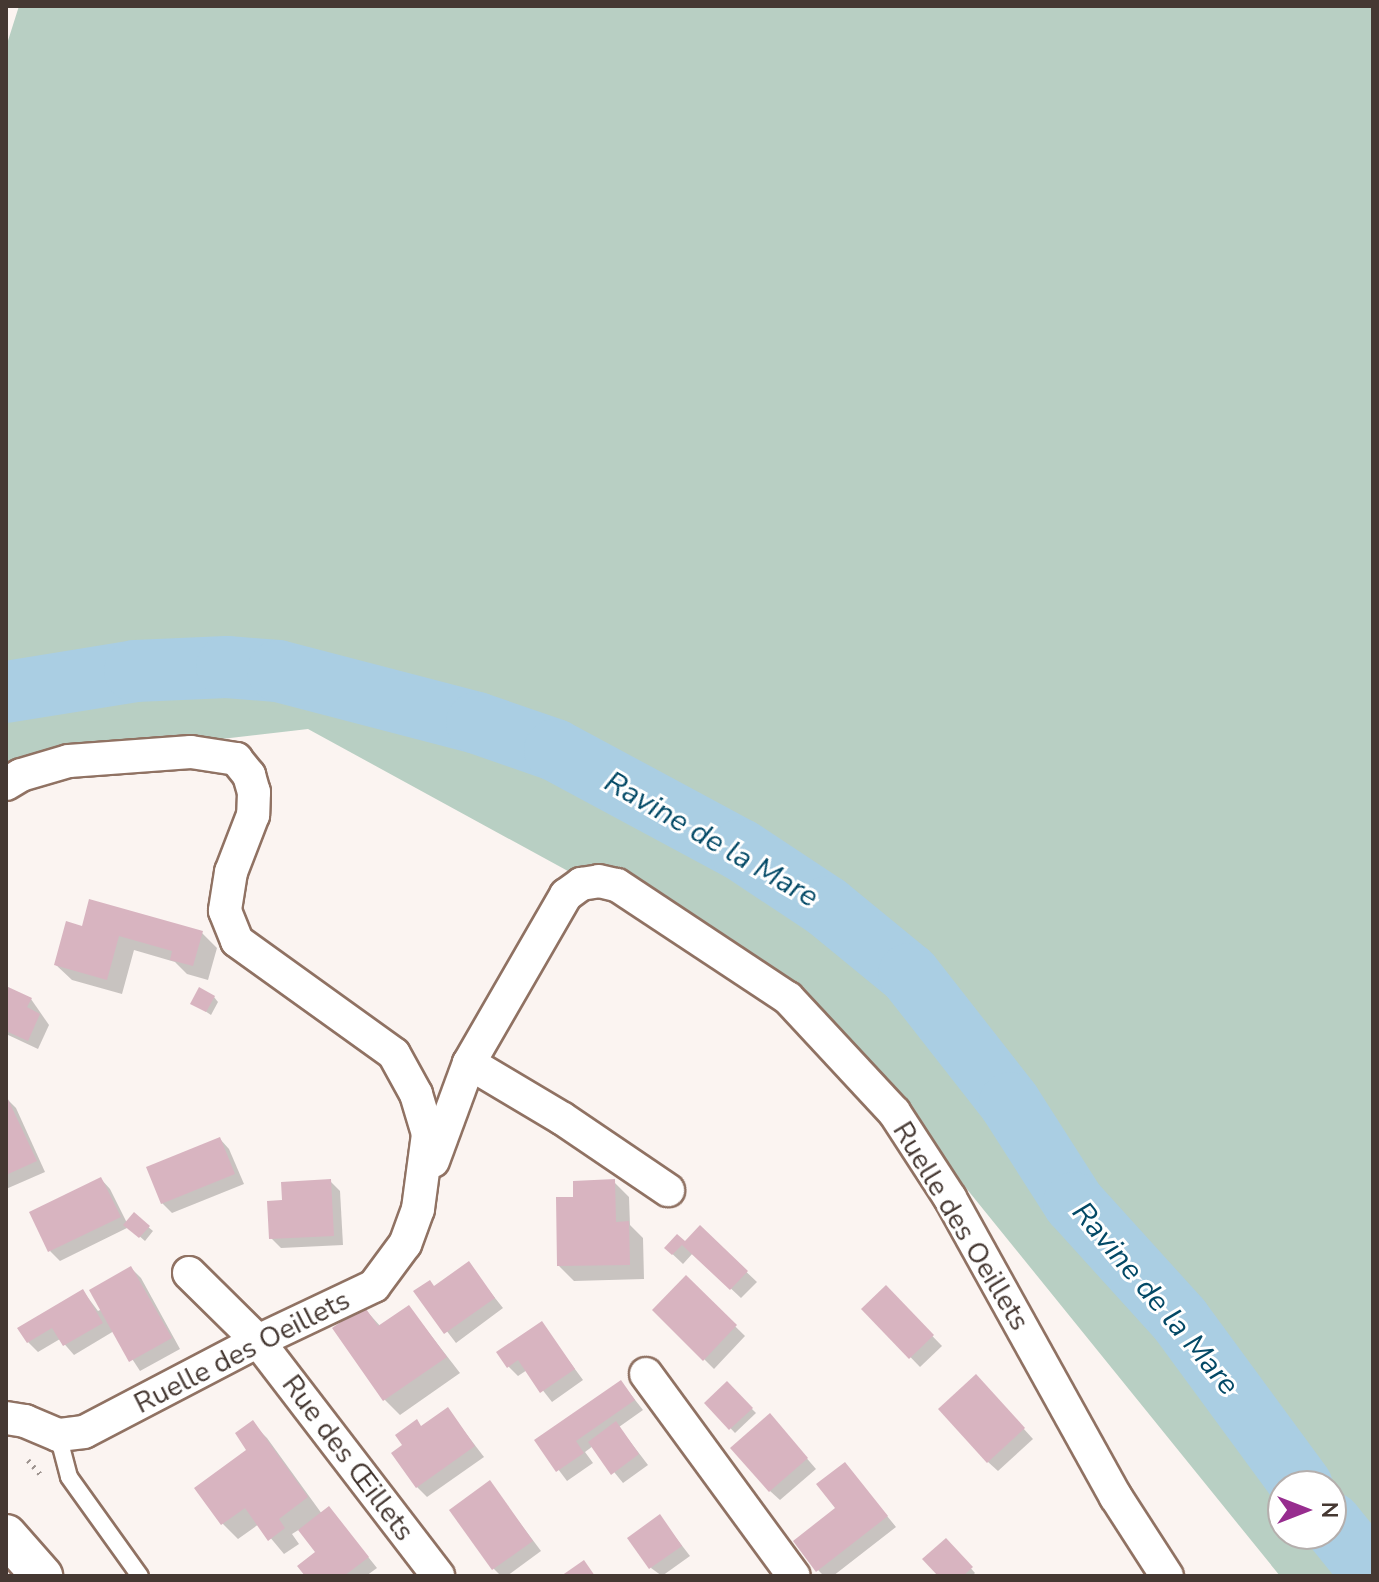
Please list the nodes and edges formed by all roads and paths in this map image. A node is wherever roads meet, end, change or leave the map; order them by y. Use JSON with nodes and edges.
{"nodes":[{"id":1,"x":6,"y":784,"type":"edge"},
{"id":2,"x":469,"y":1063,"type":"junction"},
{"id":3,"x":424,"y":1189,"type":"junction"},
{"id":4,"x":668,"y":1190,"type":"dead end"},
{"id":5,"x":189,"y":1273,"type":"dead end"},
{"id":6,"x":258,"y":1341,"type":"junction"},
{"id":7,"x":646,"y":1374,"type":"dead end"},
{"id":8,"x":6,"y":1418,"type":"edge"},
{"id":9,"x":58,"y":1435,"type":"junction"},
{"id":10,"x":6,"y":1535,"type":"edge"},
{"id":11,"x":6,"y":1568,"type":"edge"},
{"id":12,"x":19,"y":1576,"type":"edge"},
{"id":13,"x":42,"y":1576,"type":"edge"},
{"id":14,"x":140,"y":1576,"type":"edge"},
{"id":15,"x":438,"y":1576,"type":"edge"},
{"id":16,"x":794,"y":1576,"type":"edge"},
{"id":17,"x":1167,"y":1576,"type":"edge"}],
"edges":[{"from":1,"to":3,"type":"street","name":"Ruelle des Oeillets"},
{"from":2,"to":3,"type":"street","name":"Ruelle des Oeillets"},
{"from":2,"to":4,"type":"street"},
{"from":2,"to":17,"type":"street","name":"Ruelle des Oeillets"},
{"from":3,"to":6,"type":"street","name":"Ruelle des Oeillets"},
{"from":5,"to":6,"type":"street","name":"Rue des Œillets"},
{"from":6,"to":9,"type":"street","name":"Ruelle des Oeillets"},
{"from":6,"to":15,"type":"street","name":"Rue des Œillets"},
{"from":7,"to":16,"type":"street"},
{"from":8,"to":9,"type":"street"},
{"from":9,"to":14,"type":"lane"},
{"from":10,"to":13,"type":"street"},
{"from":11,"to":12,"type":"street"}]}
